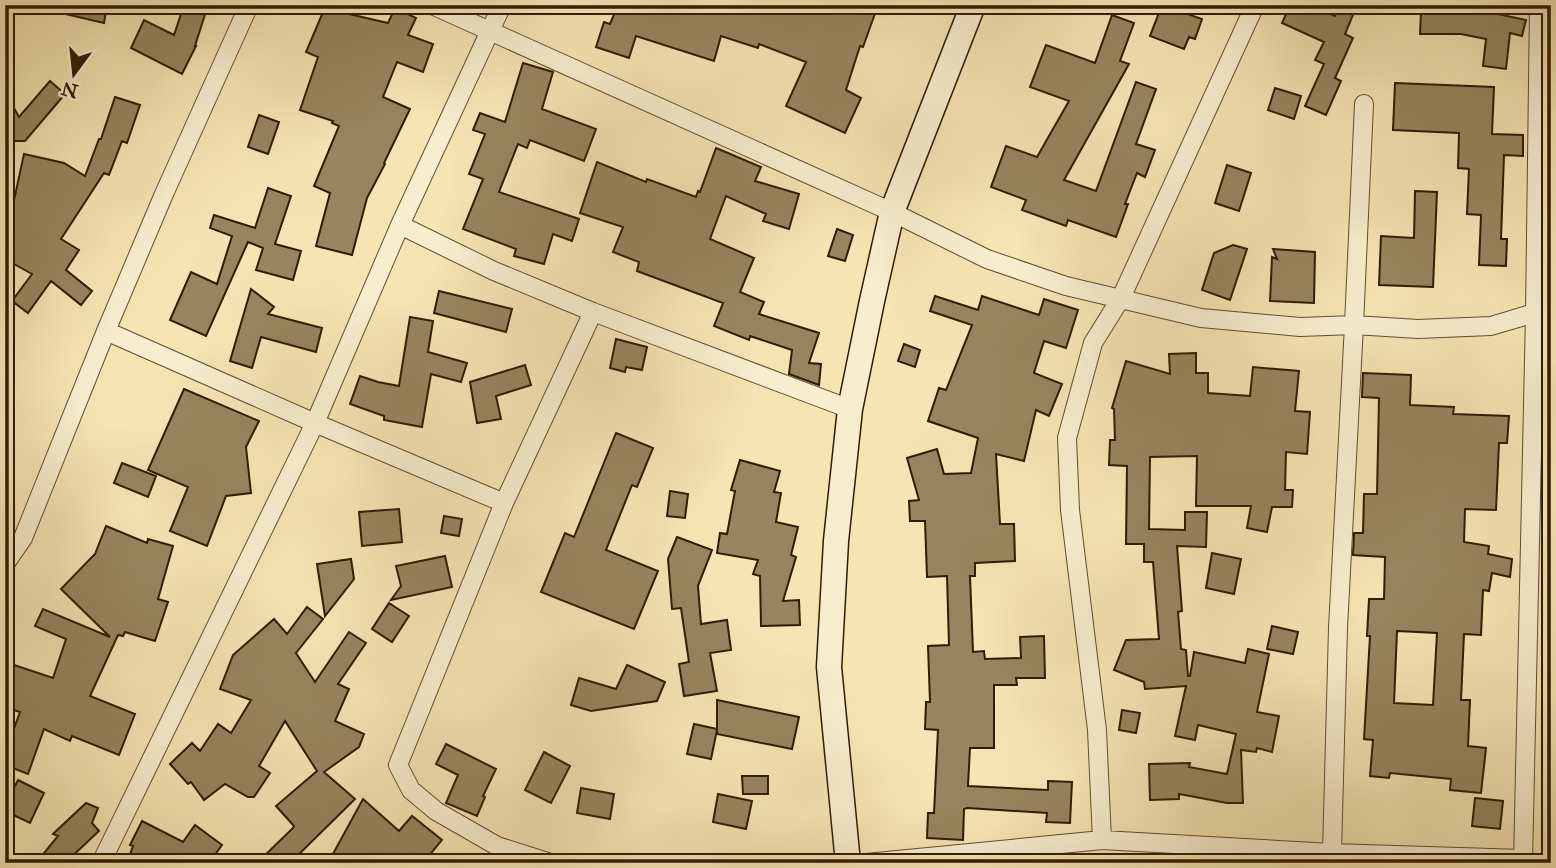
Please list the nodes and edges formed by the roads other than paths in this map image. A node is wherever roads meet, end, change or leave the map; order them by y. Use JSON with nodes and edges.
{"nodes":[{"id":1,"x":249,"y":5,"type":"edge"},
{"id":2,"x":432,"y":5,"type":"edge"},
{"id":3,"x":502,"y":5,"type":"edge"},
{"id":4,"x":972,"y":5,"type":"edge"},
{"id":5,"x":1255,"y":5,"type":"edge"},
{"id":6,"x":1539,"y":5,"type":"edge"},
{"id":7,"x":489,"y":32,"type":"junction"},
{"id":8,"x":1364,"y":104,"type":"dead end"},
{"id":9,"x":892,"y":212,"type":"junction"},
{"id":10,"x":400,"y":225,"type":"junction"},
{"id":11,"x":1121,"y":298,"type":"junction"},
{"id":12,"x":1543,"y":311,"type":"edge"},
{"id":13,"x":593,"y":312,"type":"junction"},
{"id":14,"x":1354,"y":325,"type":"junction"},
{"id":15,"x":106,"y":331,"type":"junction"},
{"id":16,"x":850,"y":409,"type":"junction"},
{"id":17,"x":314,"y":423,"type":"junction"},
{"id":18,"x":505,"y":503,"type":"junction"},
{"id":19,"x":5,"y":564,"type":"edge"},
{"id":20,"x":1102,"y":840,"type":"junction"},
{"id":21,"x":1331,"y":858,"type":"edge"},
{"id":22,"x":1523,"y":861,"type":"edge"},
{"id":23,"x":101,"y":863,"type":"edge"},
{"id":24,"x":551,"y":863,"type":"edge"},
{"id":25,"x":848,"y":863,"type":"edge"},
{"id":26,"x":866,"y":863,"type":"edge"}],
"edges":[{"from":1,"to":15,"type":"street"},
{"from":2,"to":7,"type":"street"},
{"from":3,"to":7,"type":"street"},
{"from":4,"to":9,"type":"street"},
{"from":5,"to":11,"type":"street"},
{"from":6,"to":12,"type":"street"},
{"from":7,"to":9,"type":"street"},
{"from":7,"to":10,"type":"street"},
{"from":8,"to":14,"type":"street"},
{"from":9,"to":11,"type":"street"},
{"from":9,"to":16,"type":"street"},
{"from":10,"to":13,"type":"street"},
{"from":10,"to":17,"type":"street"},
{"from":11,"to":14,"type":"street"},
{"from":11,"to":20,"type":"street"},
{"from":12,"to":14,"type":"street"},
{"from":12,"to":22,"type":"street"},
{"from":13,"to":16,"type":"street"},
{"from":13,"to":18,"type":"street"},
{"from":14,"to":21,"type":"street"},
{"from":15,"to":17,"type":"street"},
{"from":15,"to":19,"type":"street"},
{"from":16,"to":25,"type":"street"},
{"from":17,"to":18,"type":"street"},
{"from":17,"to":23,"type":"street"},
{"from":18,"to":24,"type":"street"},
{"from":20,"to":21,"type":"street"},
{"from":20,"to":26,"type":"street"},
{"from":21,"to":22,"type":"street"}]}
